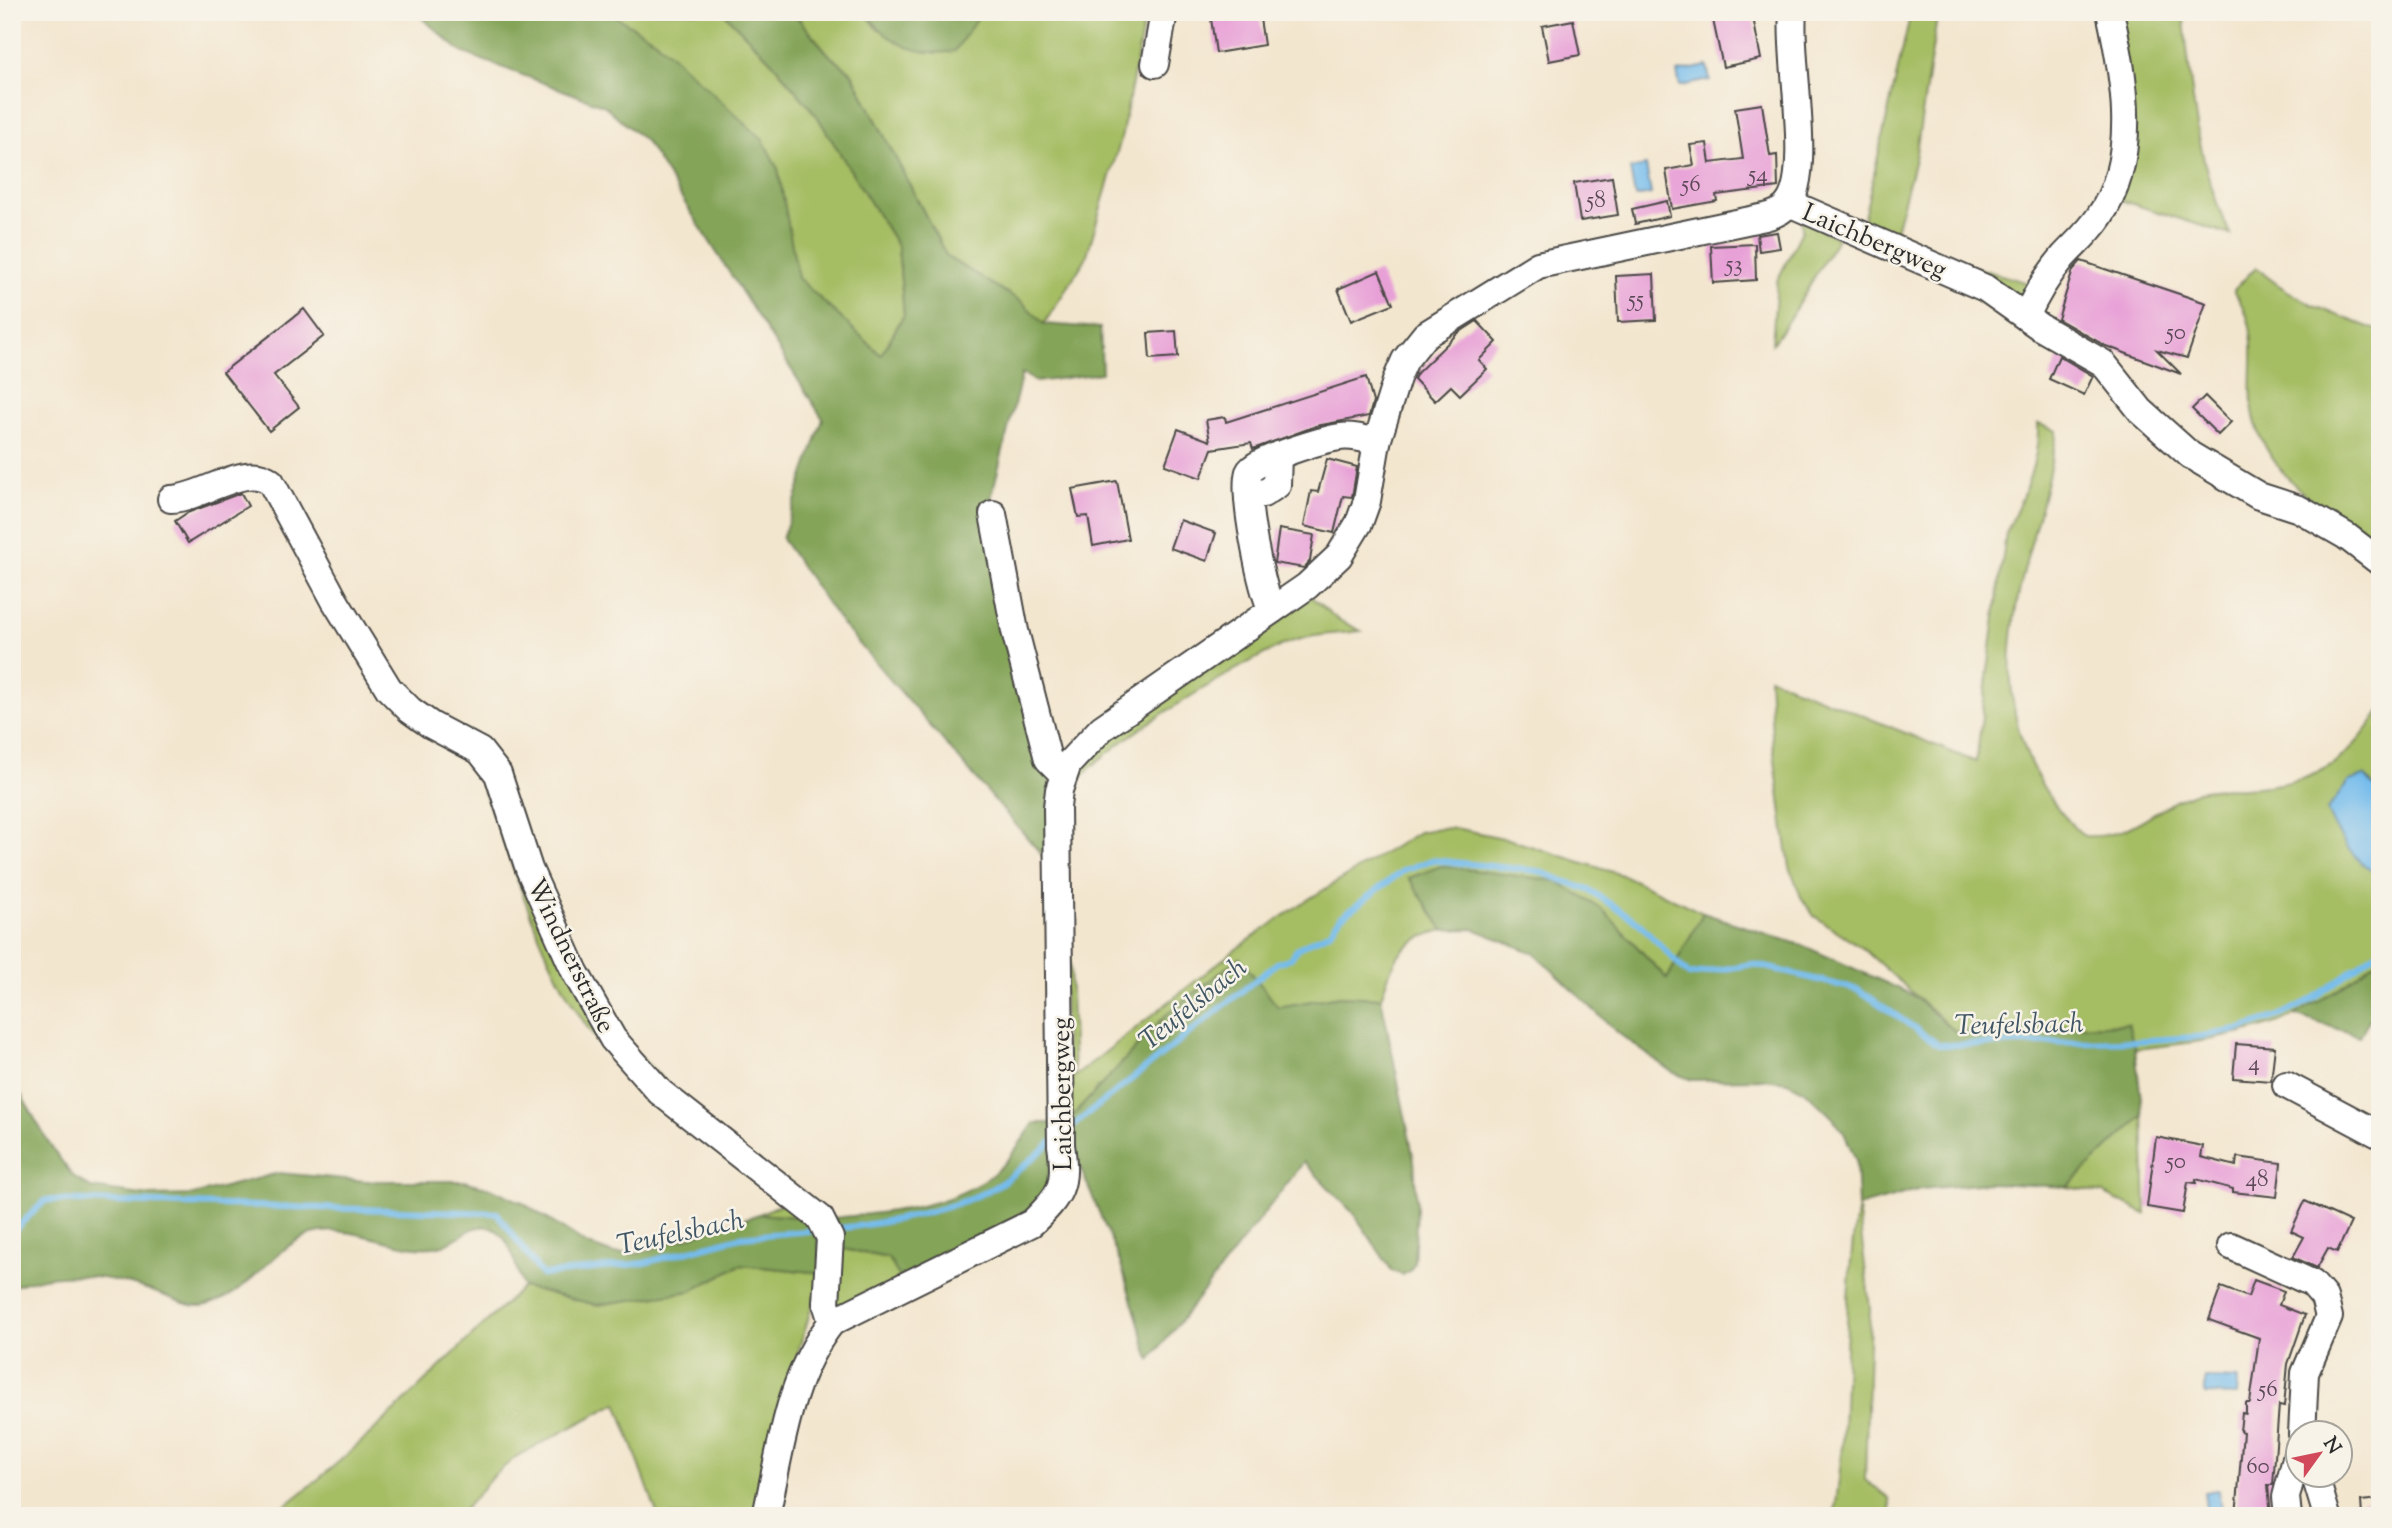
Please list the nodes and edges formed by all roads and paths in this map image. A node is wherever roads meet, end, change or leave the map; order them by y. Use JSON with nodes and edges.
{"nodes":[{"id":1,"x":1164,"y":12,"type":"edge"},
{"id":2,"x":1793,"y":12,"type":"edge"},
{"id":3,"x":2110,"y":12,"type":"edge"},
{"id":4,"x":1154,"y":64,"type":"dead end"},
{"id":5,"x":1789,"y":203,"type":"junction"},
{"id":6,"x":2026,"y":317,"type":"junction"},
{"id":7,"x":1377,"y":442,"type":"junction"},
{"id":8,"x":171,"y":499,"type":"dead end"},
{"id":9,"x":993,"y":514,"type":"dead end"},
{"id":10,"x":2380,"y":562,"type":"edge"},
{"id":11,"x":1272,"y":610,"type":"junction"},
{"id":12,"x":1063,"y":774,"type":"junction"},
{"id":13,"x":2286,"y":1085,"type":"dead end"},
{"id":14,"x":2380,"y":1135,"type":"edge"},
{"id":15,"x":2231,"y":1246,"type":"dead end"},
{"id":16,"x":832,"y":1322,"type":"junction"},
{"id":17,"x":2303,"y":1420,"type":"edge"},
{"id":18,"x":2288,"y":1490,"type":"edge"},
{"id":19,"x":2319,"y":1490,"type":"edge"},
{"id":20,"x":766,"y":1516,"type":"edge"},
{"id":21,"x":2288,"y":1516,"type":"edge"},
{"id":22,"x":2327,"y":1516,"type":"edge"}],
"edges":[{"from":1,"to":4,"type":"street"},
{"from":2,"to":5,"type":"street"},
{"from":3,"to":6,"type":"street"},
{"from":5,"to":6,"type":"street","name":"Laichbergweg"},
{"from":5,"to":7,"type":"street","name":"Laichbergweg"},
{"from":6,"to":10,"type":"street","name":"Laichbergweg"},
{"from":7,"to":11,"type":"street","name":"Laichbergweg"},
{"from":7,"to":11,"type":"street"},
{"from":8,"to":16,"type":"street","name":"Windnerstraße"},
{"from":9,"to":12,"type":"street"},
{"from":11,"to":12,"type":"street","name":"Laichbergweg"},
{"from":12,"to":16,"type":"street","name":"Laichbergweg"},
{"from":13,"to":14,"type":"street"},
{"from":15,"to":17,"type":"street"},
{"from":16,"to":20,"type":"street"},
{"from":18,"to":21,"type":"street"},
{"from":19,"to":22,"type":"street"}]}
